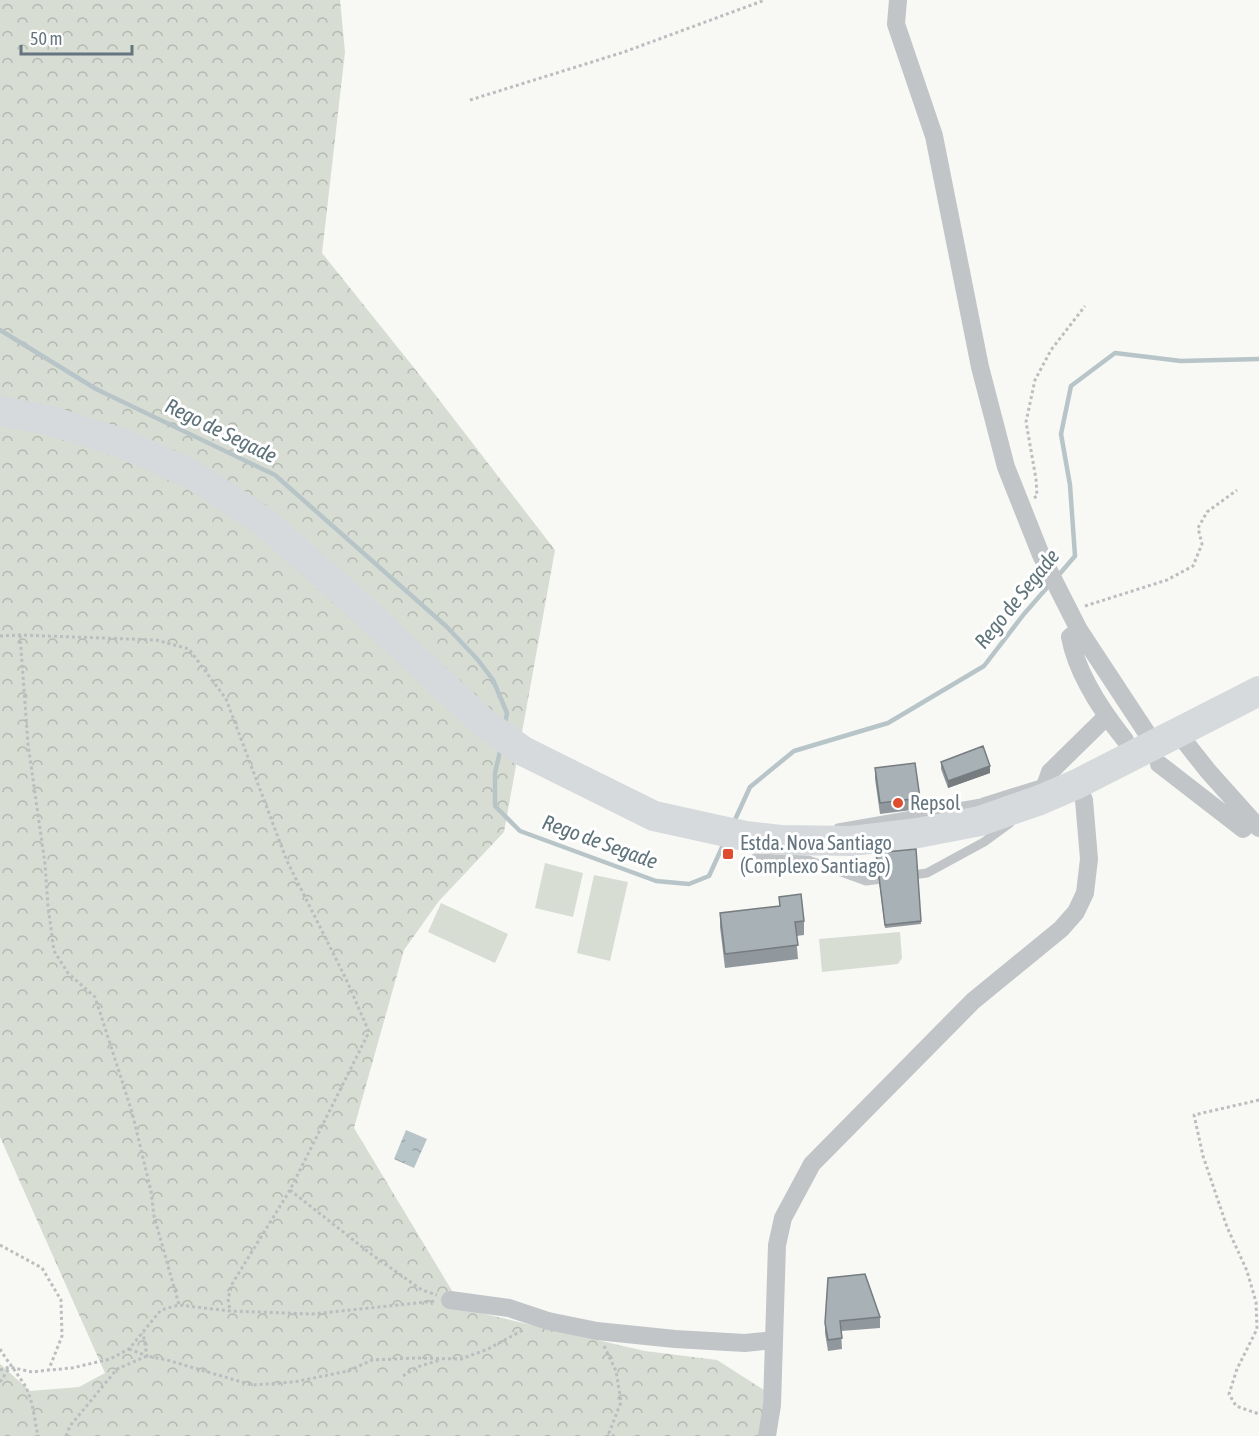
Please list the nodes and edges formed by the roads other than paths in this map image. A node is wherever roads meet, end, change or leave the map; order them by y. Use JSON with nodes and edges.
{"nodes":[{"id":1,"x":898,"y":0,"type":"edge"},
{"id":2,"x":0,"y":411,"type":"edge"},
{"id":3,"x":1079,"y":630,"type":"junction"},
{"id":4,"x":1259,"y":691,"type":"edge"},
{"id":5,"x":1106,"y":717,"type":"junction"},
{"id":6,"x":1125,"y":740,"type":"dead end"},
{"id":7,"x":1164,"y":747,"type":"junction"},
{"id":8,"x":1077,"y":784,"type":"junction"},
{"id":9,"x":1035,"y":797,"type":"junction"},
{"id":10,"x":981,"y":803,"type":"junction"},
{"id":11,"x":1256,"y":824,"type":"edge"},
{"id":12,"x":781,"y":840,"type":"junction"},
{"id":13,"x":755,"y":858,"type":"dead end"},
{"id":14,"x":450,"y":1300,"type":"road end"},
{"id":15,"x":773,"y":1340,"type":"junction"},
{"id":16,"x":766,"y":1436,"type":"edge"}],
"edges":[{"from":1,"to":3,"type":"street"},
{"from":2,"to":12,"type":"highway"},
{"from":3,"to":5,"type":"street"},
{"from":3,"to":7,"type":"street"},
{"from":4,"to":7,"type":"highway"},
{"from":5,"to":6,"type":"street"},
{"from":5,"to":9,"type":"street"},
{"from":7,"to":8,"type":"highway"},
{"from":7,"to":11,"type":"street"},
{"from":7,"to":11,"type":"street"},
{"from":8,"to":9,"type":"highway"},
{"from":8,"to":15,"type":"street"},
{"from":9,"to":10,"type":"lane"},
{"from":9,"to":10,"type":"lane"},
{"from":9,"to":12,"type":"highway"},
{"from":9,"to":13,"type":"lane"},
{"from":10,"to":12,"type":"lane"},
{"from":14,"to":15,"type":"street"},
{"from":15,"to":16,"type":"street"}]}
